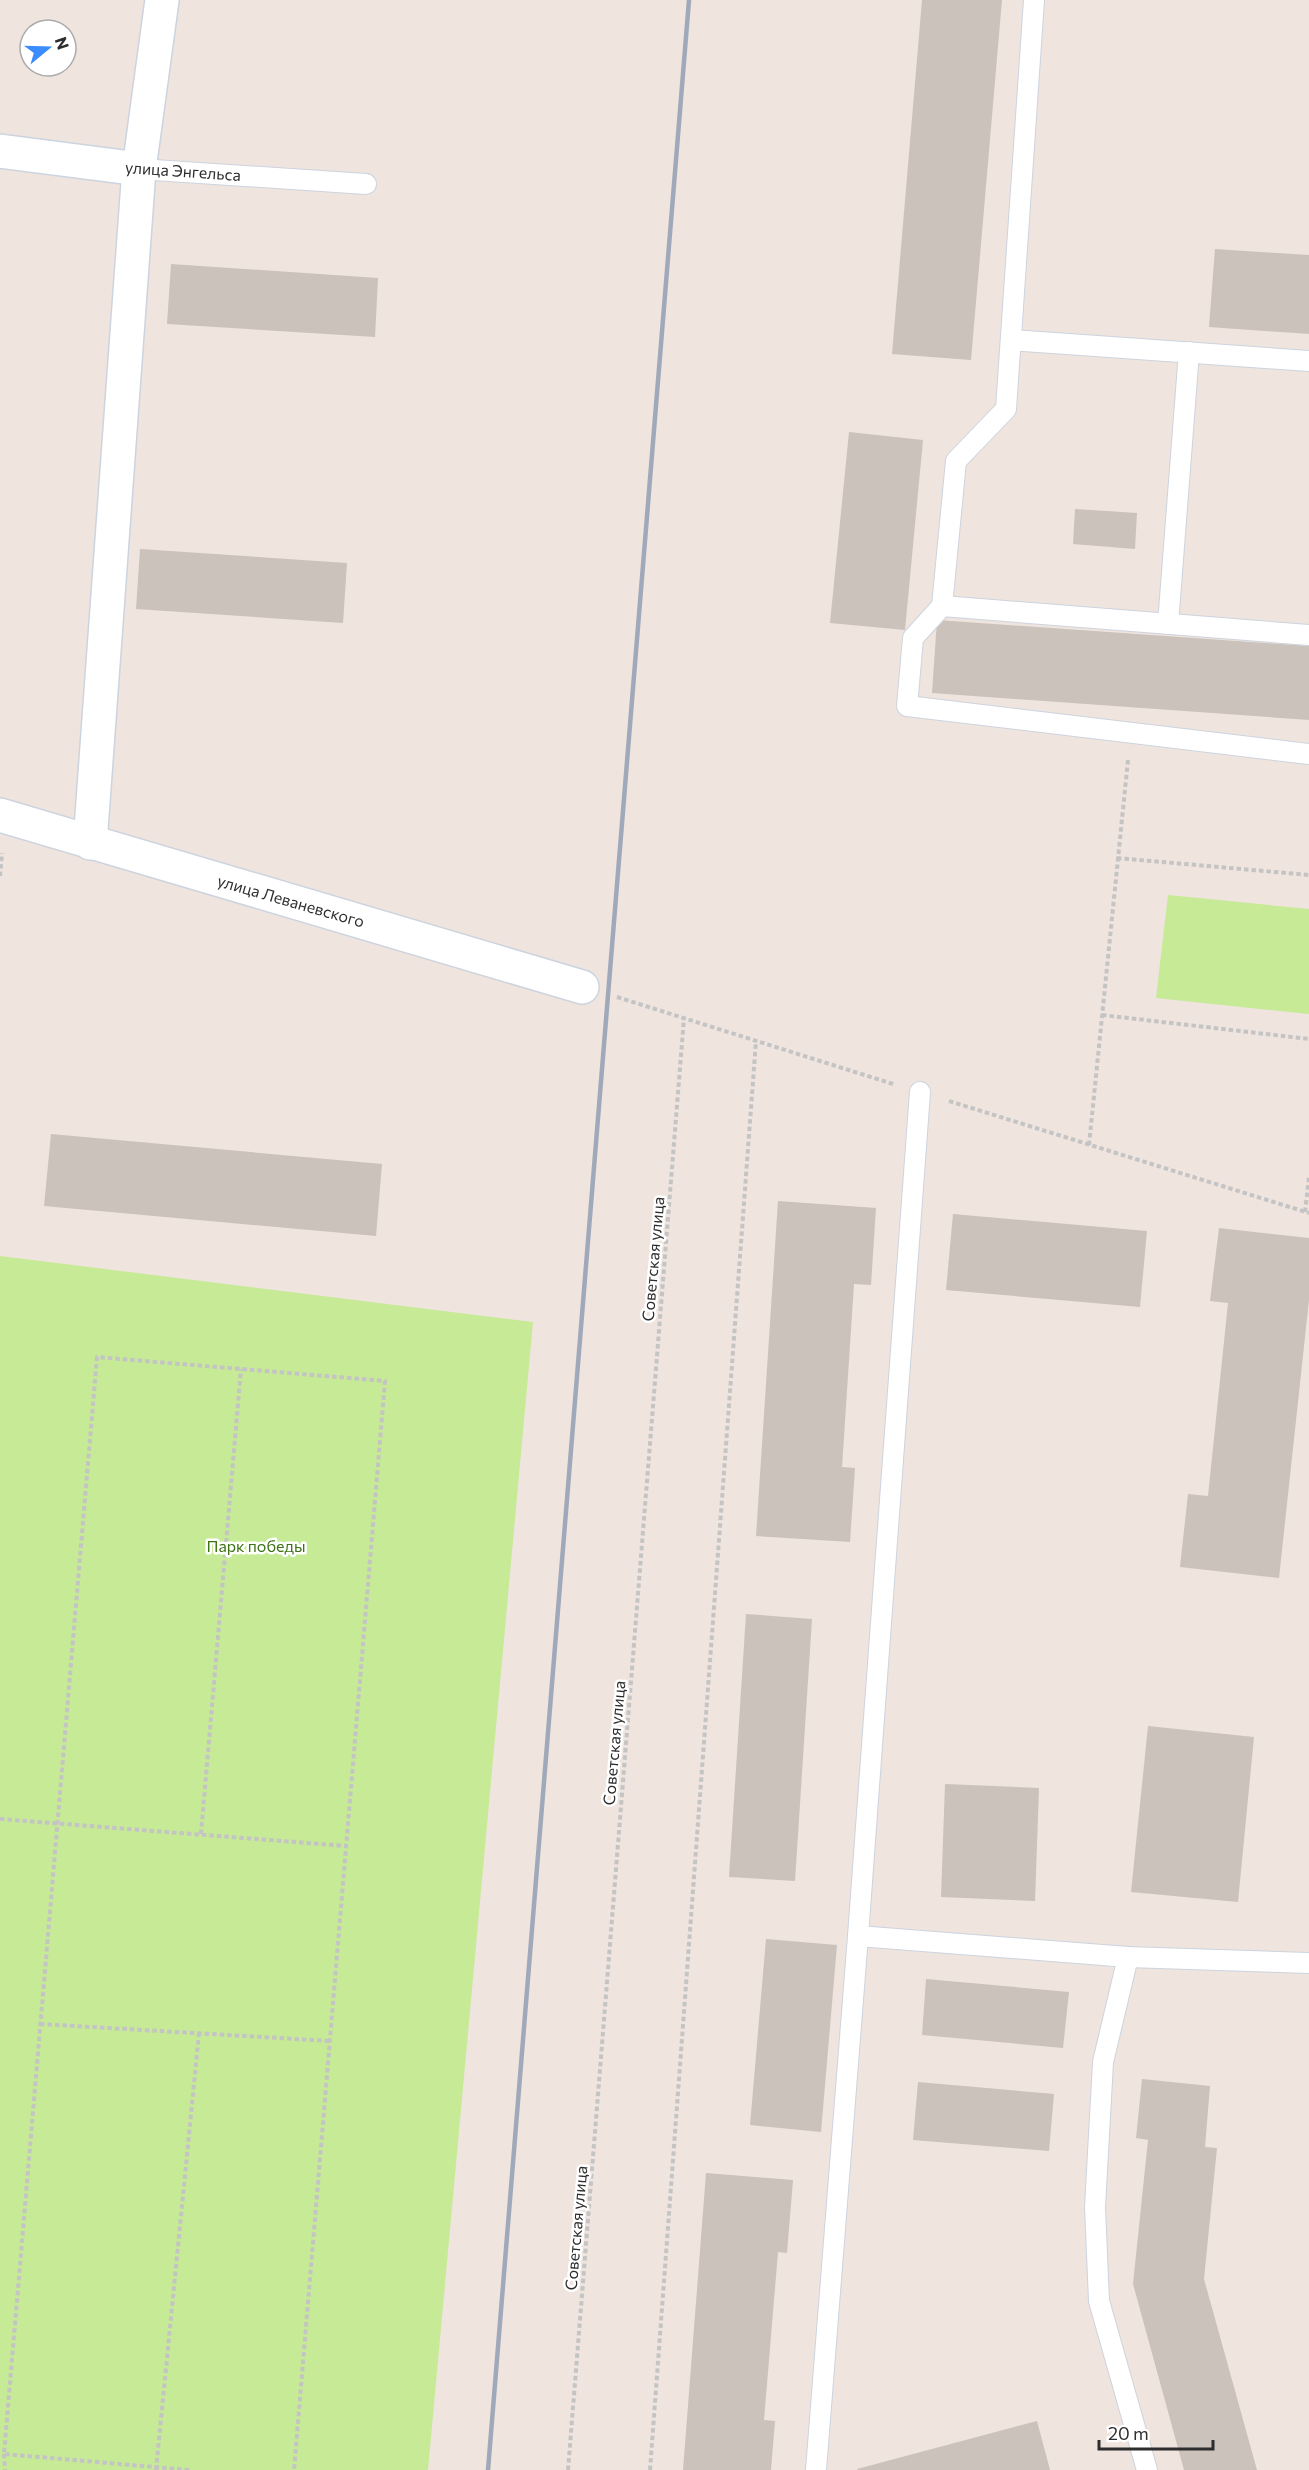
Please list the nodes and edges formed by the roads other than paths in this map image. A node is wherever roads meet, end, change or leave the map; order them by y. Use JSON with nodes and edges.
{"nodes":[{"id":1,"x":162,"y":0,"type":"edge"},
{"id":2,"x":1034,"y":0,"type":"edge"},
{"id":3,"x":0,"y":151,"type":"edge"},
{"id":4,"x":139,"y":169,"type":"junction"},
{"id":5,"x":366,"y":184,"type":"dead end"},
{"id":6,"x":1011,"y":340,"type":"junction"},
{"id":7,"x":1189,"y":352,"type":"junction"},
{"id":8,"x":1309,"y":361,"type":"edge"},
{"id":9,"x":942,"y":606,"type":"junction"},
{"id":10,"x":1168,"y":624,"type":"junction"},
{"id":11,"x":1309,"y":635,"type":"edge"},
{"id":12,"x":1309,"y":753,"type":"edge"},
{"id":13,"x":0,"y":815,"type":"edge"},
{"id":14,"x":90,"y":843,"type":"junction"},
{"id":15,"x":582,"y":987,"type":"dead end"},
{"id":16,"x":920,"y":1092,"type":"dead end"},
{"id":17,"x":858,"y":1936,"type":"junction"},
{"id":18,"x":1128,"y":1957,"type":"junction"},
{"id":19,"x":1309,"y":1963,"type":"edge"},
{"id":20,"x":816,"y":2470,"type":"edge"},
{"id":21,"x":1148,"y":2470,"type":"edge"}],
"edges":[{"from":1,"to":4,"type":"street"},
{"from":2,"to":6,"type":"lane"},
{"from":3,"to":4,"type":"street","name":"улица Энгельса"},
{"from":4,"to":5,"type":"lane","name":"улица Энгельса"},
{"from":4,"to":14,"type":"street"},
{"from":6,"to":7,"type":"lane"},
{"from":6,"to":9,"type":"lane"},
{"from":7,"to":8,"type":"lane"},
{"from":7,"to":10,"type":"lane"},
{"from":9,"to":10,"type":"lane"},
{"from":9,"to":12,"type":"lane"},
{"from":10,"to":11,"type":"lane"},
{"from":13,"to":14,"type":"street","name":"улица Леваневского"},
{"from":14,"to":15,"type":"street","name":"улица Леваневского"},
{"from":16,"to":17,"type":"lane"},
{"from":17,"to":18,"type":"lane"},
{"from":17,"to":20,"type":"lane"},
{"from":18,"to":19,"type":"lane"},
{"from":18,"to":21,"type":"lane"}]}
